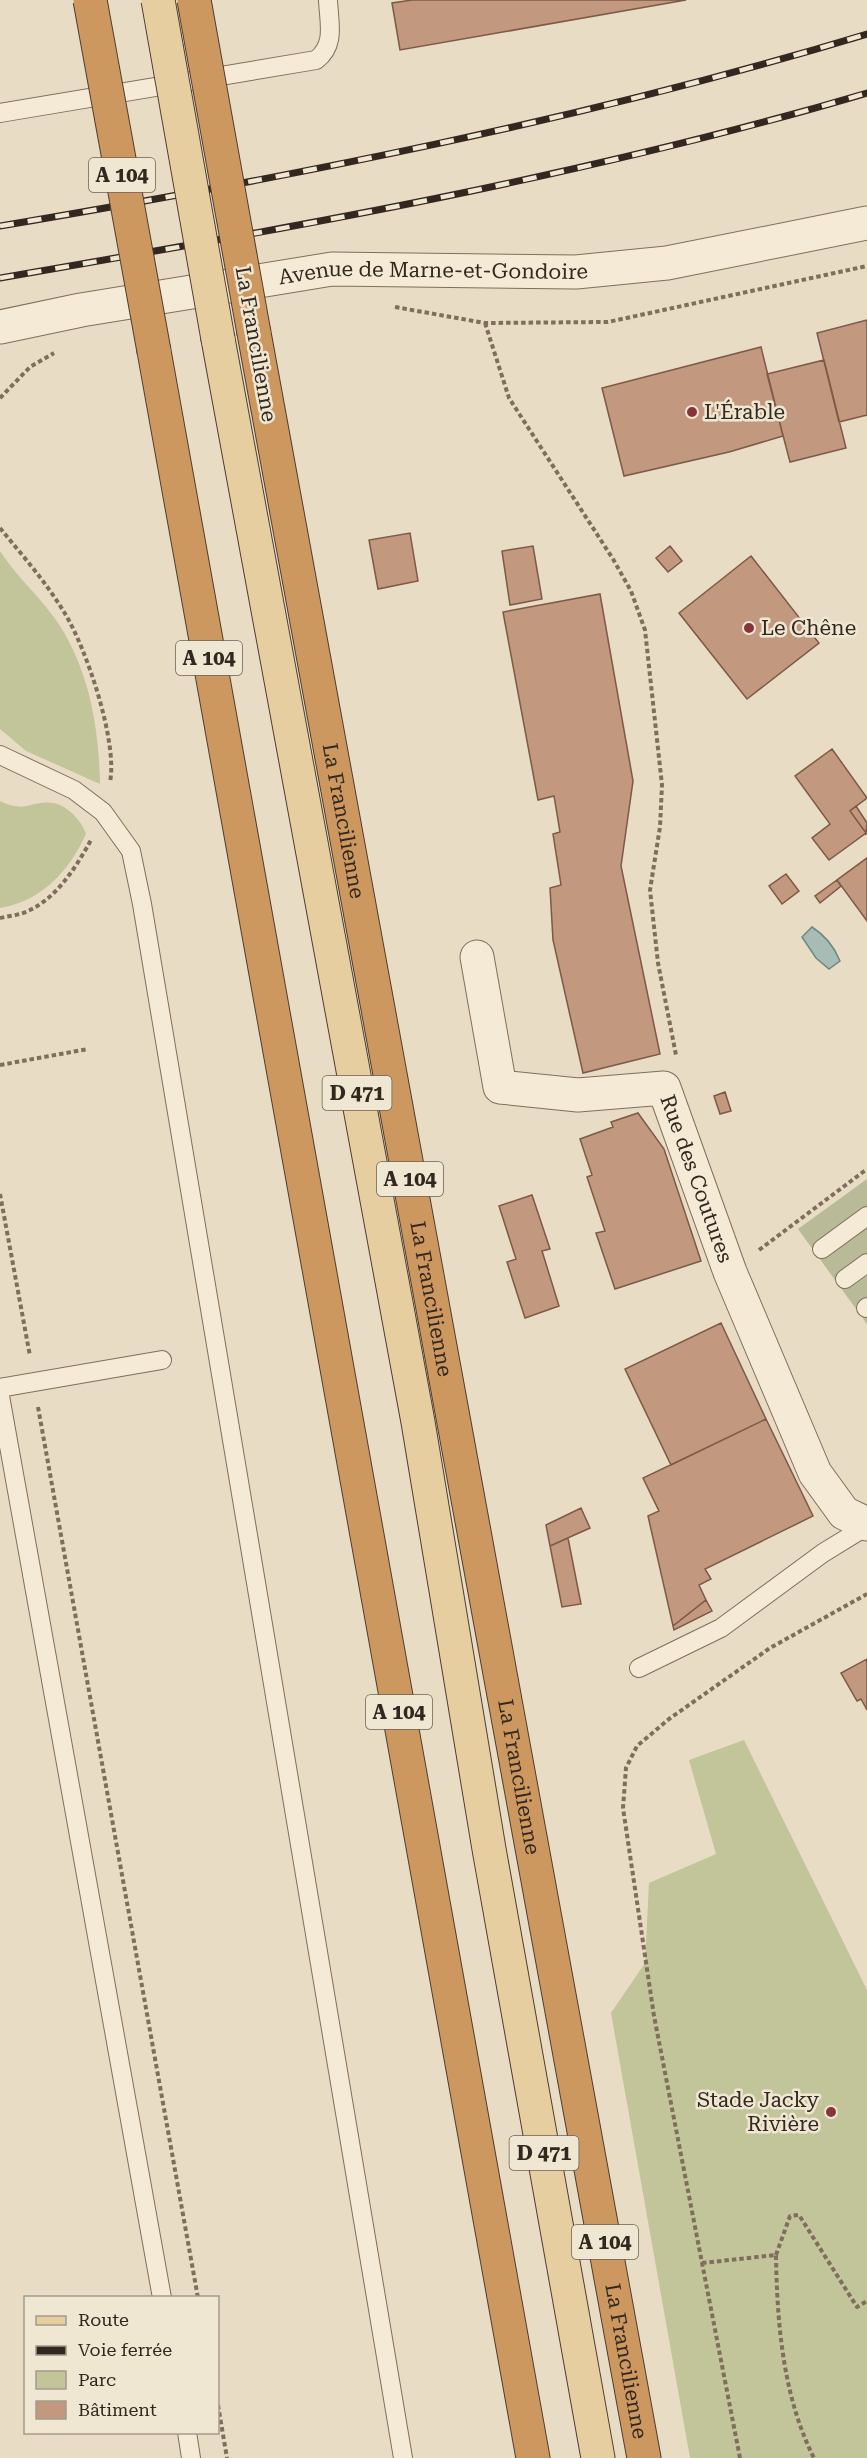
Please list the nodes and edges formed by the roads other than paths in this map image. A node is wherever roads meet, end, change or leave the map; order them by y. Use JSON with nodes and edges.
{"nodes":[{"id":1,"x":90,"y":0,"type":"edge"},
{"id":2,"x":158,"y":0,"type":"edge"},
{"id":3,"x":194,"y":0,"type":"edge"},
{"id":4,"x":328,"y":0,"type":"edge"},
{"id":5,"x":0,"y":113,"type":"edge"},
{"id":6,"x":867,"y":224,"type":"edge"},
{"id":7,"x":0,"y":327,"type":"edge"},
{"id":8,"x":0,"y":755,"type":"edge"},
{"id":9,"x":477,"y":957,"type":"dead end"},
{"id":10,"x":867,"y":1216,"type":"edge"},
{"id":11,"x":822,"y":1249,"type":"dead end"},
{"id":12,"x":867,"y":1263,"type":"edge"},
{"id":13,"x":844,"y":1279,"type":"dead end"},
{"id":14,"x":162,"y":1360,"type":"dead end"},
{"id":15,"x":0,"y":1388,"type":"edge"},
{"id":16,"x":0,"y":1396,"type":"edge"},
{"id":17,"x":867,"y":1525,"type":"edge"},
{"id":18,"x":639,"y":1668,"type":"dead end"},
{"id":19,"x":162,"y":2296,"type":"edge"},
{"id":20,"x":187,"y":2434,"type":"edge"},
{"id":21,"x":191,"y":2458,"type":"edge"},
{"id":22,"x":403,"y":2458,"type":"edge"},
{"id":23,"x":533,"y":2458,"type":"edge"},
{"id":24,"x":598,"y":2458,"type":"edge"},
{"id":25,"x":644,"y":2458,"type":"edge"}],
"edges":[{"from":1,"to":23,"type":"highway","number":"A 104","bridge":true},
{"from":2,"to":24,"type":"main road","number":"D 471","bridge":true},
{"from":3,"to":25,"type":"highway","name":"La Francilienne","number":"A 104","bridge":true},
{"from":4,"to":5,"type":"lane"},
{"from":6,"to":7,"type":"street","name":"Avenue de Marne-et-Gondoire"},
{"from":8,"to":22,"type":"lane"},
{"from":9,"to":17,"type":"street","name":"Rue des Coutures"},
{"from":10,"to":11,"type":"lane"},
{"from":12,"to":13,"type":"lane"},
{"from":14,"to":15,"type":"lane"},
{"from":16,"to":19,"type":"lane"},
{"from":17,"to":18,"type":"lane"},
{"from":20,"to":21,"type":"lane"}]}
